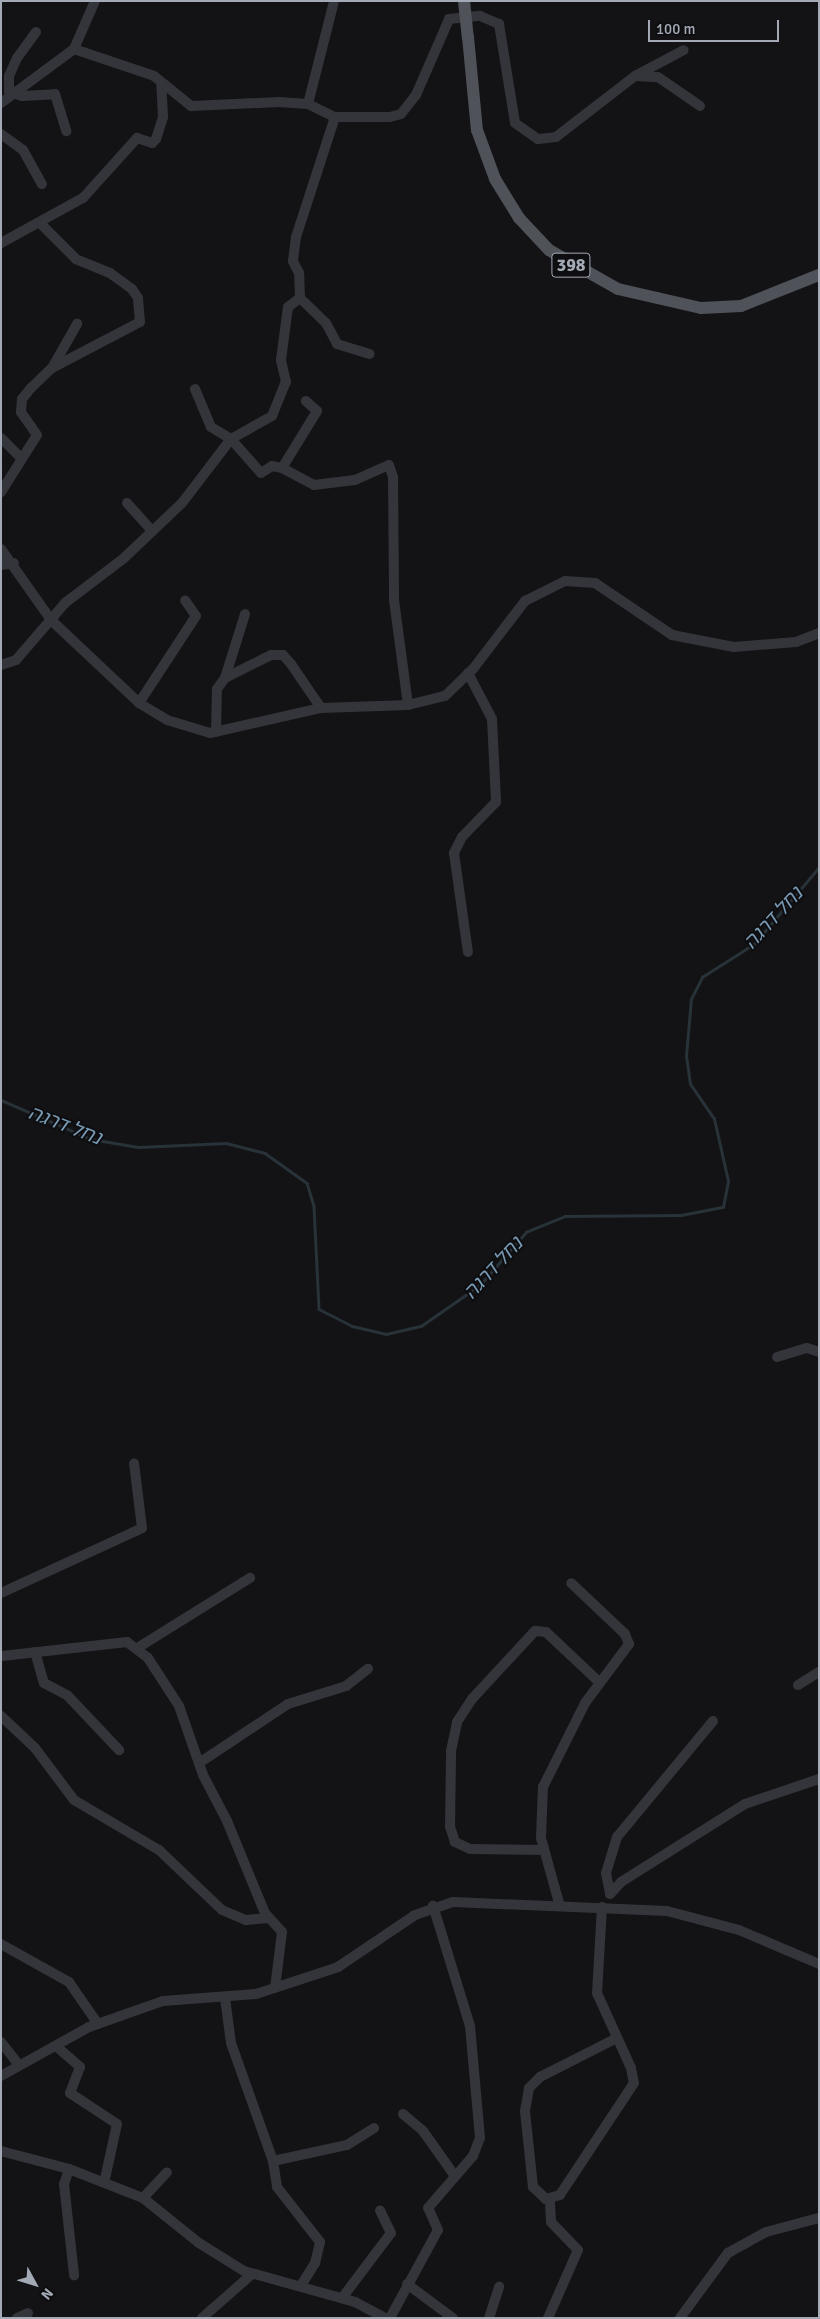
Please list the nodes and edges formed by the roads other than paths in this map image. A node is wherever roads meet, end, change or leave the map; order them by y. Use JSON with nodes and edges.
{"nodes":[{"id":1,"x":95,"y":1,"type":"edge"},
{"id":2,"x":334,"y":1,"type":"edge"},
{"id":3,"x":464,"y":1,"type":"edge"},
{"id":4,"x":36,"y":32,"type":"dead end"},
{"id":5,"x":74,"y":49,"type":"junction"},
{"id":6,"x":684,"y":50,"type":"dead end"},
{"id":7,"x":635,"y":76,"type":"junction"},
{"id":8,"x":161,"y":83,"type":"junction"},
{"id":9,"x":14,"y":95,"type":"junction"},
{"id":10,"x":1,"y":103,"type":"edge"},
{"id":11,"x":308,"y":104,"type":"junction"},
{"id":12,"x":700,"y":106,"type":"dead end"},
{"id":13,"x":335,"y":116,"type":"junction"},
{"id":14,"x":66,"y":131,"type":"dead end"},
{"id":15,"x":1,"y":134,"type":"edge"},
{"id":16,"x":42,"y":184,"type":"dead end"},
{"id":17,"x":40,"y":223,"type":"junction"},
{"id":18,"x":1,"y":242,"type":"edge"},
{"id":19,"x":819,"y":275,"type":"edge"},
{"id":20,"x":300,"y":298,"type":"junction"},
{"id":21,"x":77,"y":324,"type":"dead end"},
{"id":22,"x":370,"y":354,"type":"dead end"},
{"id":23,"x":52,"y":368,"type":"junction"},
{"id":24,"x":195,"y":389,"type":"dead end"},
{"id":25,"x":306,"y":401,"type":"dead end"},
{"id":26,"x":1,"y":438,"type":"edge"},
{"id":27,"x":231,"y":439,"type":"junction"},
{"id":28,"x":21,"y":458,"type":"junction"},
{"id":29,"x":282,"y":468,"type":"junction"},
{"id":30,"x":1,"y":492,"type":"edge"},
{"id":31,"x":127,"y":503,"type":"dead end"},
{"id":32,"x":152,"y":531,"type":"junction"},
{"id":33,"x":1,"y":549,"type":"edge"},
{"id":34,"x":14,"y":563,"type":"junction"},
{"id":35,"x":1,"y":565,"type":"edge"},
{"id":36,"x":185,"y":600,"type":"dead end"},
{"id":37,"x":245,"y":614,"type":"dead end"},
{"id":38,"x":51,"y":620,"type":"junction"},
{"id":39,"x":819,"y":634,"type":"edge"},
{"id":40,"x":1,"y":665,"type":"edge"},
{"id":41,"x":468,"y":673,"type":"junction"},
{"id":42,"x":225,"y":678,"type":"junction"},
{"id":43,"x":139,"y":704,"type":"junction"},
{"id":44,"x":408,"y":705,"type":"junction"},
{"id":45,"x":321,"y":708,"type":"junction"},
{"id":46,"x":216,"y":732,"type":"junction"},
{"id":47,"x":468,"y":952,"type":"dead end"},
{"id":48,"x":819,"y":1352,"type":"edge"},
{"id":49,"x":777,"y":1357,"type":"dead end"},
{"id":50,"x":134,"y":1462,"type":"dead end"},
{"id":51,"x":250,"y":1578,"type":"dead end"},
{"id":52,"x":571,"y":1583,"type":"dead end"},
{"id":53,"x":1,"y":1593,"type":"edge"},
{"id":54,"x":139,"y":1647,"type":"junction"},
{"id":55,"x":35,"y":1652,"type":"junction"},
{"id":56,"x":2,"y":1656,"type":"edge"},
{"id":57,"x":368,"y":1669,"type":"dead end"},
{"id":58,"x":819,"y":1672,"type":"edge"},
{"id":59,"x":598,"y":1681,"type":"junction"},
{"id":60,"x":798,"y":1685,"type":"dead end"},
{"id":61,"x":1,"y":1716,"type":"edge"},
{"id":62,"x":713,"y":1721,"type":"dead end"},
{"id":63,"x":119,"y":1750,"type":"dead end"},
{"id":64,"x":199,"y":1763,"type":"junction"},
{"id":65,"x":819,"y":1779,"type":"edge"},
{"id":66,"x":544,"y":1850,"type":"junction"},
{"id":67,"x":559,"y":1903,"type":"junction"},
{"id":68,"x":433,"y":1906,"type":"junction"},
{"id":69,"x":602,"y":1907,"type":"junction"},
{"id":70,"x":268,"y":1918,"type":"junction"},
{"id":71,"x":1,"y":1944,"type":"edge"},
{"id":72,"x":819,"y":1964,"type":"edge"},
{"id":73,"x":275,"y":1988,"type":"junction"},
{"id":74,"x":225,"y":1998,"type":"junction"},
{"id":75,"x":98,"y":2024,"type":"junction"},
{"id":76,"x":617,"y":2038,"type":"junction"},
{"id":77,"x":1,"y":2042,"type":"edge"},
{"id":78,"x":56,"y":2046,"type":"junction"},
{"id":79,"x":18,"y":2064,"type":"junction"},
{"id":80,"x":1,"y":2076,"type":"edge"},
{"id":81,"x":403,"y":2114,"type":"dead end"},
{"id":82,"x":374,"y":2128,"type":"dead end"},
{"id":83,"x":1,"y":2151,"type":"edge"},
{"id":84,"x":273,"y":2161,"type":"junction"},
{"id":85,"x":69,"y":2170,"type":"junction"},
{"id":86,"x":167,"y":2172,"type":"dead end"},
{"id":87,"x":455,"y":2176,"type":"junction"},
{"id":88,"x":104,"y":2183,"type":"junction"},
{"id":89,"x":143,"y":2198,"type":"junction"},
{"id":90,"x":550,"y":2201,"type":"junction"},
{"id":91,"x":380,"y":2210,"type":"dead end"},
{"id":92,"x":819,"y":2218,"type":"edge"},
{"id":93,"x":252,"y":2274,"type":"junction"},
{"id":94,"x":74,"y":2275,"type":"dead end"},
{"id":95,"x":407,"y":2284,"type":"junction"},
{"id":96,"x":301,"y":2285,"type":"junction"},
{"id":97,"x":499,"y":2287,"type":"dead end"},
{"id":98,"x":342,"y":2298,"type":"junction"},
{"id":99,"x":28,"y":2313,"type":"dead end"},
{"id":100,"x":16,"y":2318,"type":"edge"},
{"id":101,"x":202,"y":2318,"type":"edge"},
{"id":102,"x":385,"y":2318,"type":"edge"},
{"id":103,"x":390,"y":2318,"type":"edge"},
{"id":104,"x":453,"y":2318,"type":"edge"},
{"id":105,"x":489,"y":2318,"type":"edge"},
{"id":106,"x":548,"y":2318,"type":"edge"},
{"id":107,"x":680,"y":2318,"type":"edge"}],
"edges":[{"from":1,"to":5,"type":"street"},
{"from":2,"to":11,"type":"street"},
{"from":3,"to":19,"type":"main road","number":"398","bridge":true},
{"from":4,"to":9,"type":"street"},
{"from":5,"to":8,"type":"street"},
{"from":5,"to":9,"type":"street"},
{"from":6,"to":7,"type":"street"},
{"from":7,"to":12,"type":"street"},
{"from":7,"to":13,"type":"street"},
{"from":8,"to":11,"type":"street"},
{"from":8,"to":17,"type":"street"},
{"from":9,"to":10,"type":"street"},
{"from":9,"to":14,"type":"street"},
{"from":11,"to":13,"type":"street"},
{"from":13,"to":20,"type":"street"},
{"from":15,"to":16,"type":"street"},
{"from":17,"to":18,"type":"street"},
{"from":17,"to":23,"type":"street"},
{"from":20,"to":22,"type":"street"},
{"from":20,"to":27,"type":"street"},
{"from":21,"to":23,"type":"street"},
{"from":23,"to":28,"type":"street"},
{"from":24,"to":27,"type":"street"},
{"from":25,"to":29,"type":"street"},
{"from":26,"to":28,"type":"street"},
{"from":27,"to":29,"type":"street"},
{"from":27,"to":32,"type":"street"},
{"from":28,"to":30,"type":"street"},
{"from":29,"to":44,"type":"street"},
{"from":31,"to":32,"type":"street"},
{"from":32,"to":38,"type":"street"},
{"from":33,"to":34,"type":"street"},
{"from":34,"to":35,"type":"street"},
{"from":34,"to":38,"type":"street"},
{"from":36,"to":43,"type":"street"},
{"from":37,"to":42,"type":"street"},
{"from":38,"to":40,"type":"street"},
{"from":38,"to":43,"type":"street"},
{"from":39,"to":41,"type":"street"},
{"from":41,"to":44,"type":"street"},
{"from":41,"to":47,"type":"street"},
{"from":42,"to":45,"type":"street"},
{"from":42,"to":46,"type":"street"},
{"from":43,"to":46,"type":"street"},
{"from":44,"to":45,"type":"street"},
{"from":45,"to":46,"type":"street"},
{"from":48,"to":49,"type":"street"},
{"from":50,"to":53,"type":"street"},
{"from":51,"to":54,"type":"street"},
{"from":52,"to":59,"type":"street"},
{"from":54,"to":55,"type":"street"},
{"from":54,"to":64,"type":"street"},
{"from":55,"to":56,"type":"street"},
{"from":55,"to":63,"type":"street"},
{"from":57,"to":64,"type":"street"},
{"from":58,"to":60,"type":"street"},
{"from":59,"to":66,"type":"street"},
{"from":59,"to":66,"type":"street"},
{"from":61,"to":70,"type":"street"},
{"from":62,"to":65,"type":"street"},
{"from":64,"to":70,"type":"street"},
{"from":66,"to":67,"type":"street"},
{"from":67,"to":68,"type":"street"},
{"from":67,"to":69,"type":"street"},
{"from":68,"to":73,"type":"street"},
{"from":68,"to":87,"type":"street"},
{"from":69,"to":72,"type":"street"},
{"from":69,"to":76,"type":"street"},
{"from":70,"to":73,"type":"street"},
{"from":71,"to":75,"type":"street"},
{"from":73,"to":74,"type":"street"},
{"from":74,"to":75,"type":"street"},
{"from":74,"to":84,"type":"street"},
{"from":75,"to":78,"type":"street"},
{"from":76,"to":90,"type":"street"},
{"from":76,"to":90,"type":"street"},
{"from":77,"to":79,"type":"street"},
{"from":78,"to":79,"type":"street"},
{"from":78,"to":88,"type":"street"},
{"from":79,"to":80,"type":"street"},
{"from":81,"to":87,"type":"street"},
{"from":82,"to":84,"type":"street"},
{"from":83,"to":85,"type":"street"},
{"from":84,"to":96,"type":"street"},
{"from":85,"to":88,"type":"street"},
{"from":85,"to":94,"type":"street"},
{"from":86,"to":89,"type":"street"},
{"from":87,"to":95,"type":"street"},
{"from":88,"to":89,"type":"street"},
{"from":89,"to":93,"type":"street"},
{"from":90,"to":106,"type":"street"},
{"from":91,"to":98,"type":"street"},
{"from":92,"to":107,"type":"street"},
{"from":93,"to":96,"type":"street"},
{"from":93,"to":101,"type":"street"},
{"from":95,"to":103,"type":"street"},
{"from":95,"to":104,"type":"street"},
{"from":96,"to":98,"type":"street"},
{"from":97,"to":105,"type":"street"},
{"from":98,"to":102,"type":"street"},
{"from":99,"to":100,"type":"street"}]}
